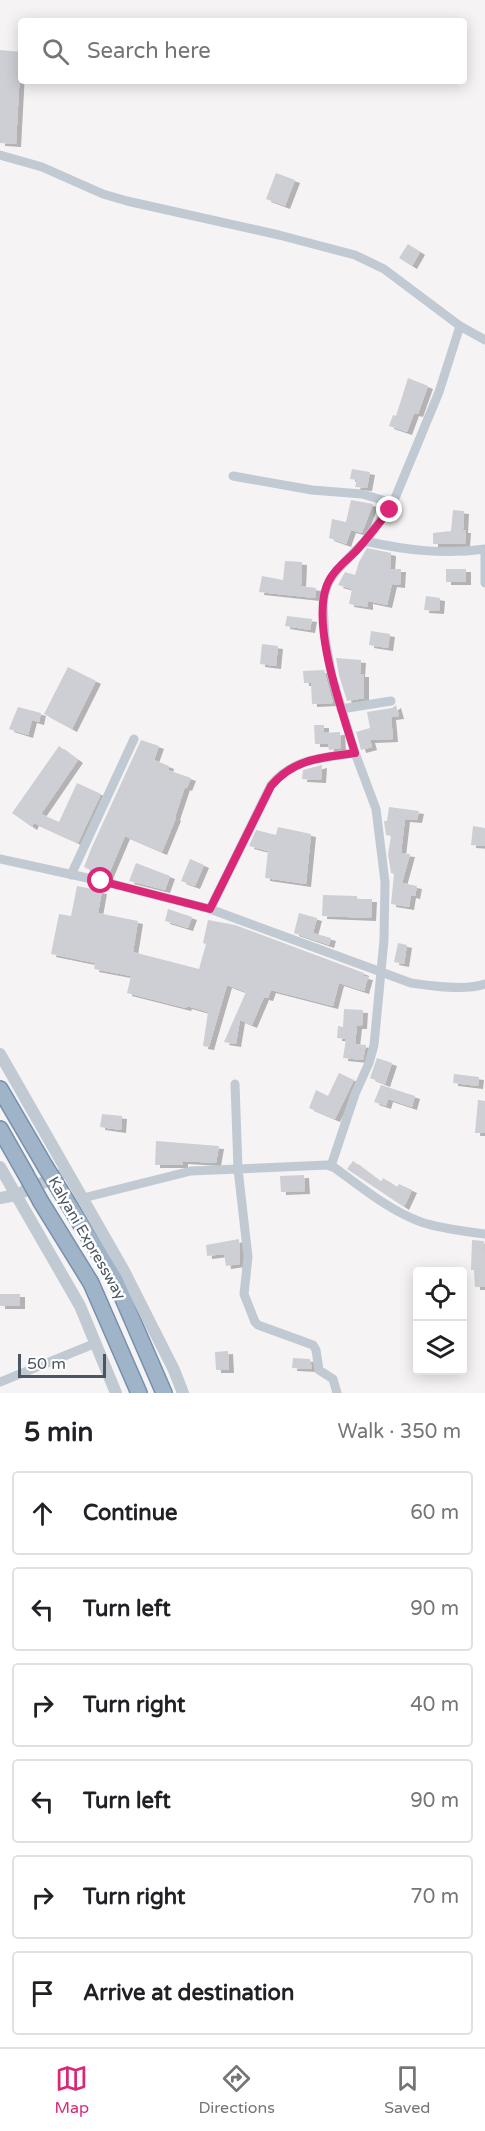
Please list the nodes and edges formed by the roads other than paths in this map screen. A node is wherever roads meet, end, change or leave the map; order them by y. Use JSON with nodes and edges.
{"nodes":[{"id":1,"x":0,"y":155,"type":"edge"},
{"id":2,"x":460,"y":326,"type":"junction"},
{"id":3,"x":485,"y":340,"type":"edge"},
{"id":4,"x":233,"y":476,"type":"dead end"},
{"id":5,"x":393,"y":503,"type":"junction"},
{"id":6,"x":365,"y":541,"type":"junction"},
{"id":7,"x":485,"y":549,"type":"edge"},
{"id":8,"x":485,"y":583,"type":"edge"},
{"id":9,"x":391,"y":701,"type":"dead end"},
{"id":10,"x":341,"y":709,"type":"junction"},
{"id":11,"x":134,"y":739,"type":"dead end"},
{"id":12,"x":355,"y":753,"type":"junction"},
{"id":13,"x":0,"y":859,"type":"edge"},
{"id":14,"x":71,"y":874,"type":"junction"},
{"id":15,"x":210,"y":909,"type":"junction"},
{"id":16,"x":380,"y":970,"type":"junction"},
{"id":17,"x":485,"y":984,"type":"edge"},
{"id":18,"x":0,"y":1054,"type":"edge"},
{"id":19,"x":235,"y":1084,"type":"dead end"},
{"id":20,"x":0,"y":1089,"type":"edge"},
{"id":21,"x":0,"y":1129,"type":"edge"},
{"id":22,"x":331,"y":1166,"type":"junction"},
{"id":23,"x":0,"y":1167,"type":"edge"},
{"id":24,"x":238,"y":1169,"type":"junction"},
{"id":25,"x":68,"y":1172,"type":"junction"},
{"id":26,"x":16,"y":1195,"type":"junction"},
{"id":27,"x":0,"y":1198,"type":"edge"},
{"id":28,"x":83,"y":1198,"type":"junction"},
{"id":29,"x":485,"y":1233,"type":"edge"},
{"id":30,"x":96,"y":1344,"type":"junction"},
{"id":31,"x":0,"y":1382,"type":"edge"},
{"id":32,"x":116,"y":1393,"type":"edge"},
{"id":33,"x":139,"y":1393,"type":"edge"},
{"id":34,"x":164,"y":1393,"type":"edge"},
{"id":35,"x":183,"y":1393,"type":"edge"},
{"id":36,"x":337,"y":1393,"type":"edge"}],
"edges":[{"from":1,"to":2,"type":"street"},
{"from":2,"to":3,"type":"street"},
{"from":2,"to":5,"type":"street"},
{"from":4,"to":5,"type":"street"},
{"from":5,"to":6,"type":"street"},
{"from":6,"to":7,"type":"street"},
{"from":6,"to":10,"type":"street"},
{"from":7,"to":8,"type":"street"},
{"from":9,"to":10,"type":"street"},
{"from":10,"to":12,"type":"street"},
{"from":11,"to":14,"type":"street"},
{"from":12,"to":15,"type":"street"},
{"from":12,"to":16,"type":"street"},
{"from":13,"to":14,"type":"street"},
{"from":14,"to":15,"type":"street"},
{"from":15,"to":16,"type":"street"},
{"from":16,"to":17,"type":"street"},
{"from":16,"to":22,"type":"street"},
{"from":18,"to":25,"type":"street"},
{"from":19,"to":24,"type":"street"},
{"from":20,"to":34,"type":"highway","name":"Kalyani Expressway","bridge":true},
{"from":21,"to":33,"type":"highway","name":"Kalyani Expressway","bridge":true},
{"from":22,"to":24,"type":"street"},
{"from":22,"to":29,"type":"street"},
{"from":23,"to":26,"type":"street"},
{"from":24,"to":28,"type":"street"},
{"from":24,"to":36,"type":"street"},
{"from":25,"to":26,"type":"street"},
{"from":25,"to":28,"type":"street"},
{"from":26,"to":27,"type":"street"},
{"from":26,"to":30,"type":"street"},
{"from":28,"to":35,"type":"street"},
{"from":30,"to":31,"type":"street"},
{"from":30,"to":32,"type":"street"}]}
